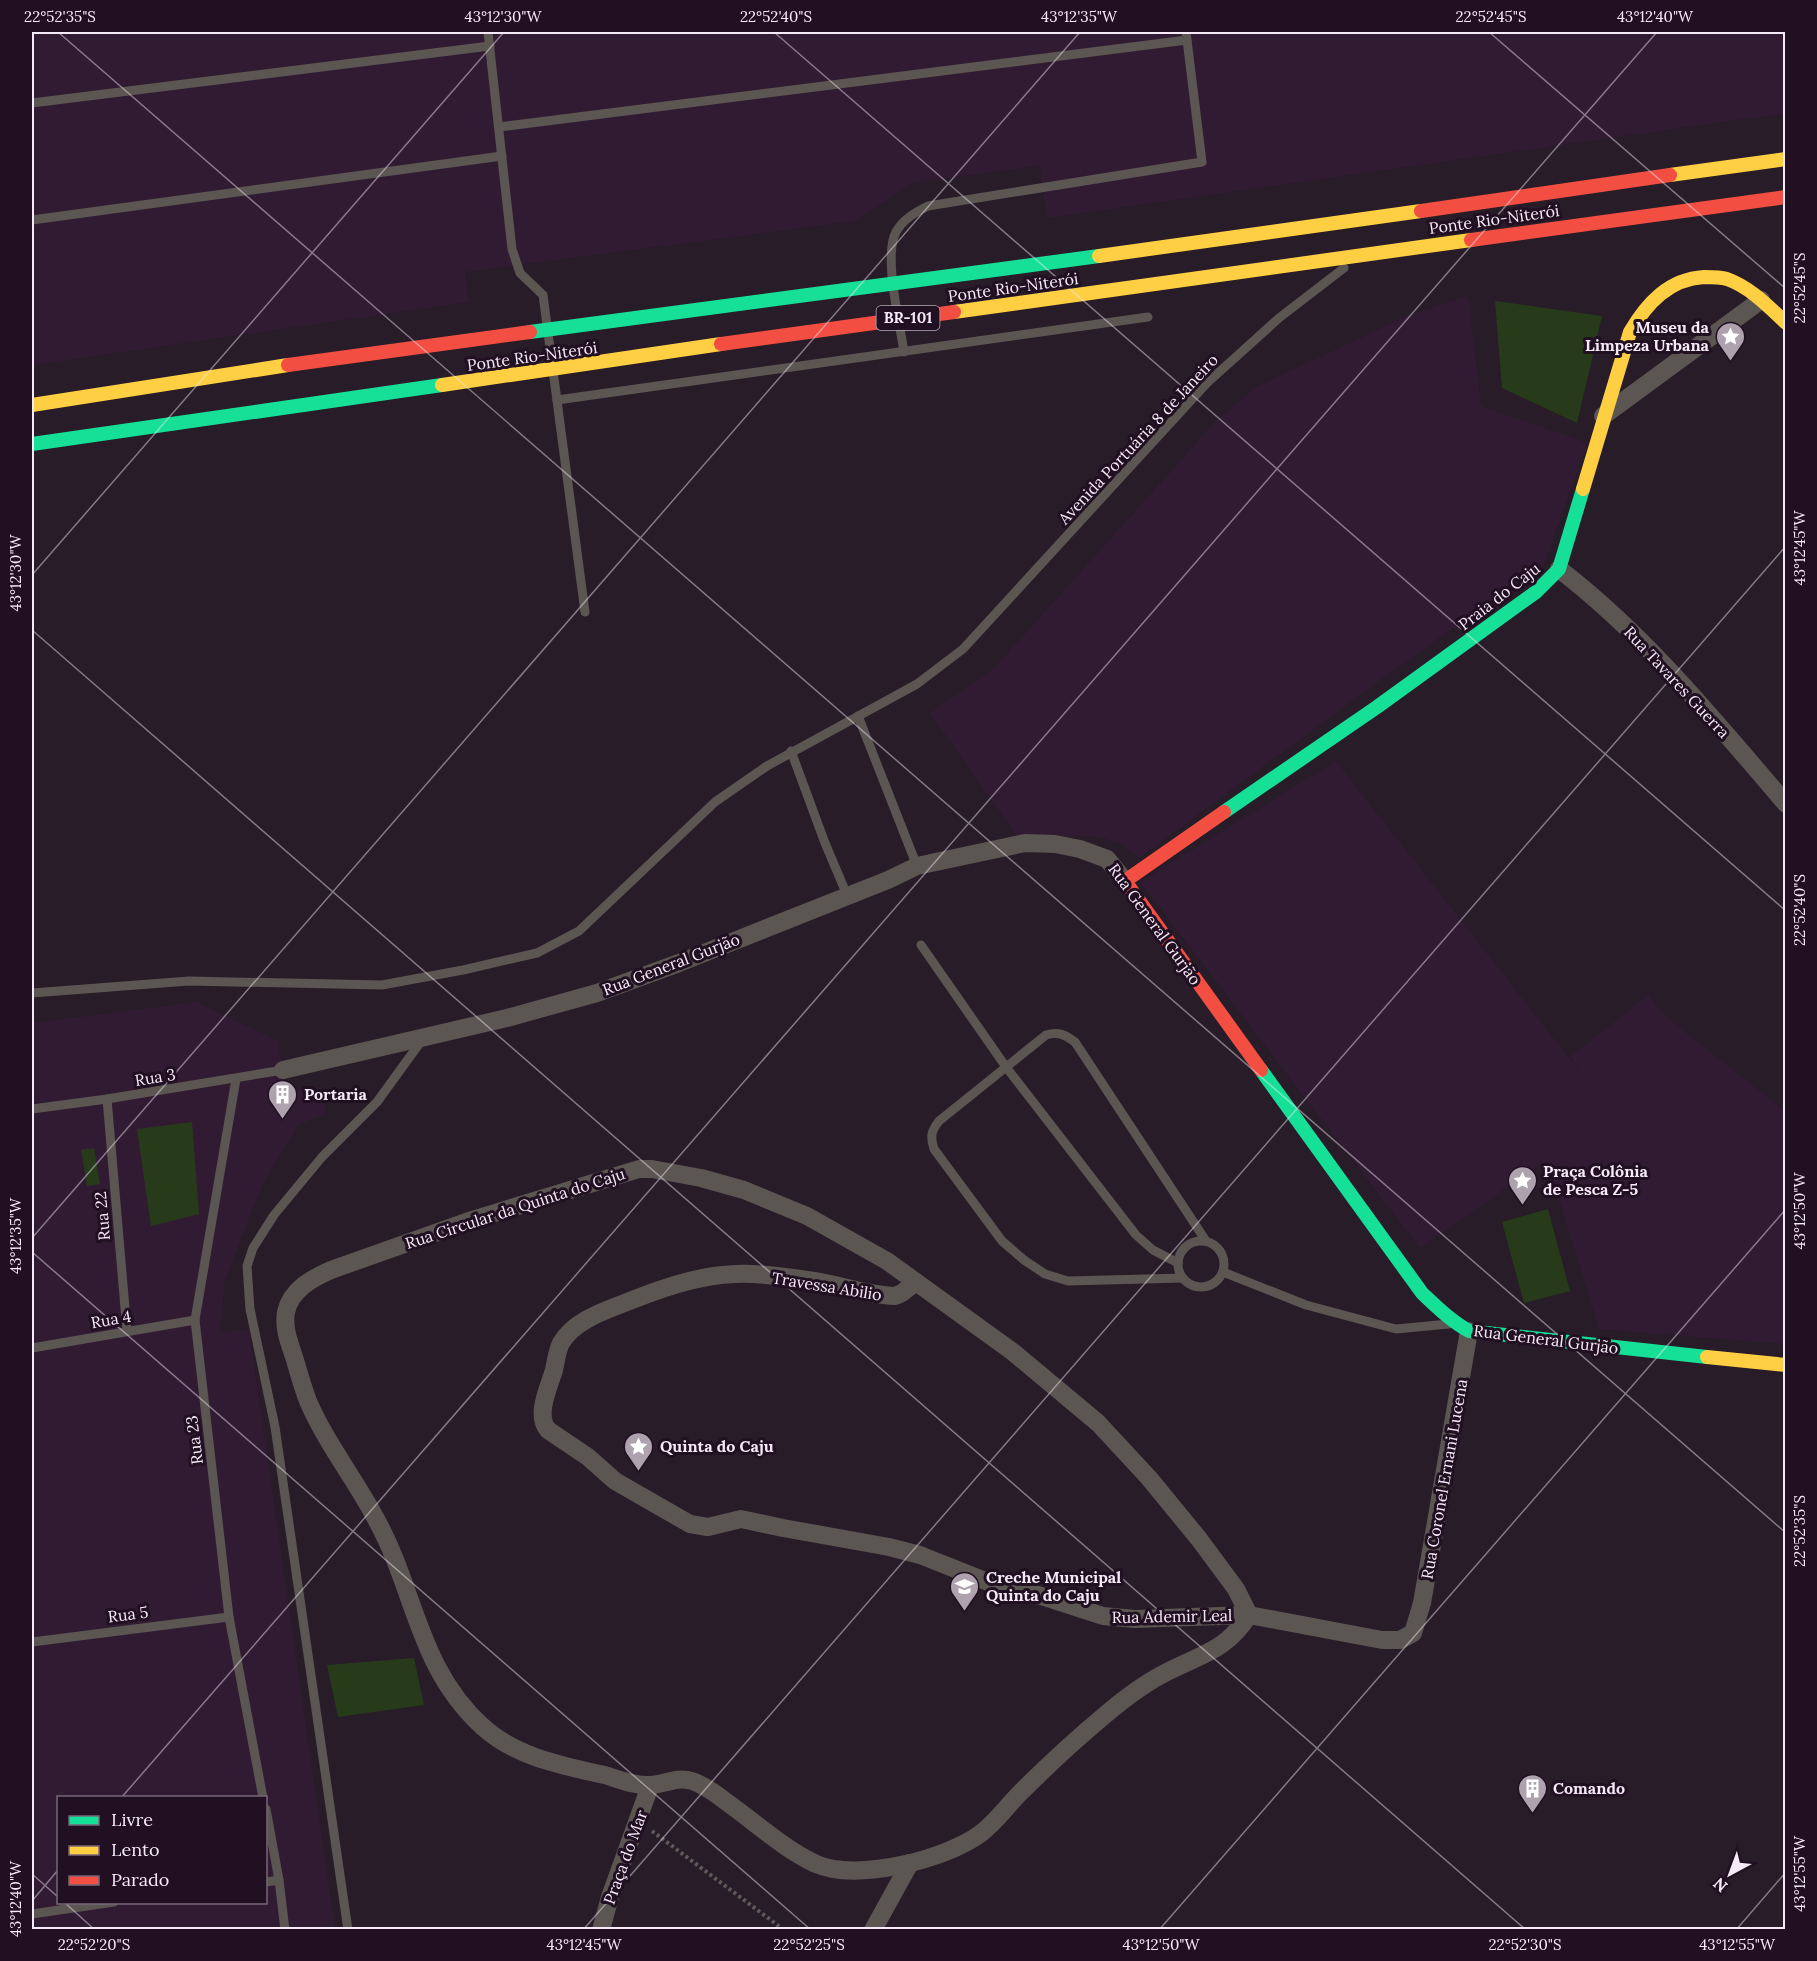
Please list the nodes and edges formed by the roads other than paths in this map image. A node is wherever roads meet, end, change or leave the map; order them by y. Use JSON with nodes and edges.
{"nodes":[{"id":1,"x":488,"y":32,"type":"edge"},
{"id":2,"x":1186,"y":36,"type":"edge"},
{"id":3,"x":490,"y":46,"type":"junction"},
{"id":4,"x":32,"y":102,"type":"edge"},
{"id":5,"x":499,"y":127,"type":"junction"},
{"id":6,"x":502,"y":156,"type":"junction"},
{"id":7,"x":1785,"y":159,"type":"edge"},
{"id":8,"x":1785,"y":196,"type":"edge"},
{"id":9,"x":32,"y":220,"type":"edge"},
{"id":10,"x":1504,"y":225,"type":"dead end"},
{"id":11,"x":1761,"y":300,"type":"junction"},
{"id":12,"x":1148,"y":317,"type":"dead end"},
{"id":13,"x":1785,"y":323,"type":"edge"},
{"id":14,"x":904,"y":352,"type":"junction"},
{"id":15,"x":558,"y":400,"type":"junction"},
{"id":16,"x":32,"y":405,"type":"edge"},
{"id":17,"x":1603,"y":416,"type":"junction"},
{"id":18,"x":32,"y":444,"type":"edge"},
{"id":19,"x":1559,"y":569,"type":"junction"},
{"id":20,"x":585,"y":612,"type":"dead end"},
{"id":21,"x":858,"y":716,"type":"junction"},
{"id":22,"x":791,"y":751,"type":"junction"},
{"id":23,"x":1785,"y":804,"type":"edge"},
{"id":24,"x":917,"y":866,"type":"junction"},
{"id":25,"x":1125,"y":881,"type":"junction"},
{"id":26,"x":847,"y":895,"type":"junction"},
{"id":27,"x":921,"y":945,"type":"dead end"},
{"id":28,"x":32,"y":993,"type":"edge"},
{"id":29,"x":426,"y":1036,"type":"junction"},
{"id":30,"x":1006,"y":1067,"type":"junction"},
{"id":31,"x":283,"y":1070,"type":"joint"},
{"id":32,"x":236,"y":1079,"type":"junction"},
{"id":33,"x":107,"y":1100,"type":"junction"},
{"id":34,"x":32,"y":1109,"type":"edge"},
{"id":35,"x":1206,"y":1241,"type":"junction"},
{"id":36,"x":1178,"y":1263,"type":"junction"},
{"id":37,"x":1223,"y":1272,"type":"junction"},
{"id":38,"x":1183,"y":1278,"type":"junction"},
{"id":39,"x":916,"y":1282,"type":"junction"},
{"id":40,"x":195,"y":1320,"type":"junction"},
{"id":41,"x":1462,"y":1327,"type":"junction"},
{"id":42,"x":127,"y":1331,"type":"junction"},
{"id":43,"x":32,"y":1348,"type":"edge"},
{"id":44,"x":1785,"y":1365,"type":"edge"},
{"id":45,"x":554,"y":1435,"type":"joint"},
{"id":46,"x":1249,"y":1615,"type":"junction"},
{"id":47,"x":229,"y":1617,"type":"junction"},
{"id":48,"x":1416,"y":1626,"type":"joint"},
{"id":49,"x":32,"y":1642,"type":"edge"},
{"id":50,"x":650,"y":1786,"type":"junction"},
{"id":51,"x":263,"y":1796,"type":"edge"},
{"id":52,"x":267,"y":1814,"type":"edge"},
{"id":53,"x":910,"y":1863,"type":"junction"},
{"id":54,"x":279,"y":1880,"type":"junction"},
{"id":55,"x":267,"y":1881,"type":"edge"},
{"id":56,"x":100,"y":1904,"type":"edge"},
{"id":57,"x":32,"y":1914,"type":"edge"},
{"id":58,"x":285,"y":1929,"type":"edge"},
{"id":59,"x":348,"y":1929,"type":"edge"},
{"id":60,"x":601,"y":1929,"type":"edge"},
{"id":61,"x":873,"y":1929,"type":"edge"}],
"edges":[{"from":1,"to":3,"type":"lane"},
{"from":2,"to":5,"type":"lane"},
{"from":2,"to":14,"type":"lane"},
{"from":3,"to":4,"type":"lane"},
{"from":3,"to":5,"type":"lane"},
{"from":5,"to":6,"type":"lane"},
{"from":6,"to":9,"type":"lane"},
{"from":6,"to":15,"type":"lane"},
{"from":7,"to":16,"type":"main road","name":"Ponte Rio-Niterói","number":"BR-101","bridge":true},
{"from":8,"to":18,"type":"main road","name":"Ponte Rio-Niterói","number":"BR-101","bridge":true},
{"from":10,"to":21,"type":"lane","name":"Avenida Portuária 8 de Janeiro"},
{"from":11,"to":13,"type":"main road","name":"Praia do Caju"},
{"from":11,"to":17,"type":"street"},
{"from":11,"to":17,"type":"main road","name":"Praia do Caju"},
{"from":12,"to":14,"type":"lane"},
{"from":14,"to":15,"type":"lane"},
{"from":15,"to":20,"type":"lane"},
{"from":17,"to":19,"type":"main road","name":"Praia do Caju"},
{"from":19,"to":23,"type":"street","name":"Rua Tavares Guerra"},
{"from":19,"to":25,"type":"main road","name":"Praia do Caju"},
{"from":21,"to":22,"type":"lane","name":"Avenida Portuária 8 de Janeiro"},
{"from":21,"to":24,"type":"lane"},
{"from":22,"to":26,"type":"lane"},
{"from":22,"to":28,"type":"lane","name":"Avenida Portuária 8 de Janeiro"},
{"from":24,"to":25,"type":"street","name":"Rua General Gurjão"},
{"from":24,"to":26,"type":"street","name":"Rua General Gurjão"},
{"from":25,"to":41,"type":"main road","name":"Rua General Gurjão"},
{"from":26,"to":29,"type":"street","name":"Rua General Gurjão"},
{"from":27,"to":30,"type":"lane"},
{"from":29,"to":31,"type":"street","name":"Rua General Gurjão"},
{"from":29,"to":59,"type":"lane"},
{"from":30,"to":35,"type":"lane"},
{"from":30,"to":36,"type":"lane"},
{"from":30,"to":38,"type":"lane"},
{"from":31,"to":32,"type":"lane","name":"Rua 3"},
{"from":32,"to":33,"type":"lane","name":"Rua 3"},
{"from":32,"to":40,"type":"lane","name":"Rua 23"},
{"from":33,"to":34,"type":"lane","name":"Rua 3"},
{"from":33,"to":42,"type":"lane","name":"Rua 22"},
{"from":35,"to":36,"type":"lane"},
{"from":35,"to":37,"type":"lane"},
{"from":36,"to":38,"type":"lane"},
{"from":37,"to":38,"type":"lane"},
{"from":37,"to":41,"type":"lane"},
{"from":39,"to":45,"type":"street","name":"Travessa Abilio"},
{"from":39,"to":46,"type":"street","name":"Rua Circular da Quinta do Caju"},
{"from":39,"to":50,"type":"street","name":"Rua Circular da Quinta do Caju"},
{"from":40,"to":42,"type":"lane","name":"Rua 4"},
{"from":40,"to":47,"type":"lane","name":"Rua 23"},
{"from":41,"to":44,"type":"main road","name":"Rua General Gurjão"},
{"from":41,"to":48,"type":"street","name":"Rua Coronel Ernani Lucena"},
{"from":42,"to":43,"type":"lane","name":"Rua 4"},
{"from":45,"to":46,"type":"street","name":"Rua Ademir Leal"},
{"from":46,"to":48,"type":"street","name":"Rua Ademir Leal"},
{"from":46,"to":53,"type":"street","name":"Rua Circular da Quinta do Caju"},
{"from":47,"to":49,"type":"lane","name":"Rua 5"},
{"from":47,"to":51,"type":"lane","name":"Rua 23"},
{"from":50,"to":53,"type":"street","name":"Rua Circular da Quinta do Caju"},
{"from":50,"to":60,"type":"street","name":"Praça do Mar"},
{"from":52,"to":54,"type":"lane"},
{"from":53,"to":61,"type":"street"},
{"from":54,"to":55,"type":"lane"},
{"from":54,"to":58,"type":"lane"},
{"from":56,"to":57,"type":"lane"}]}
